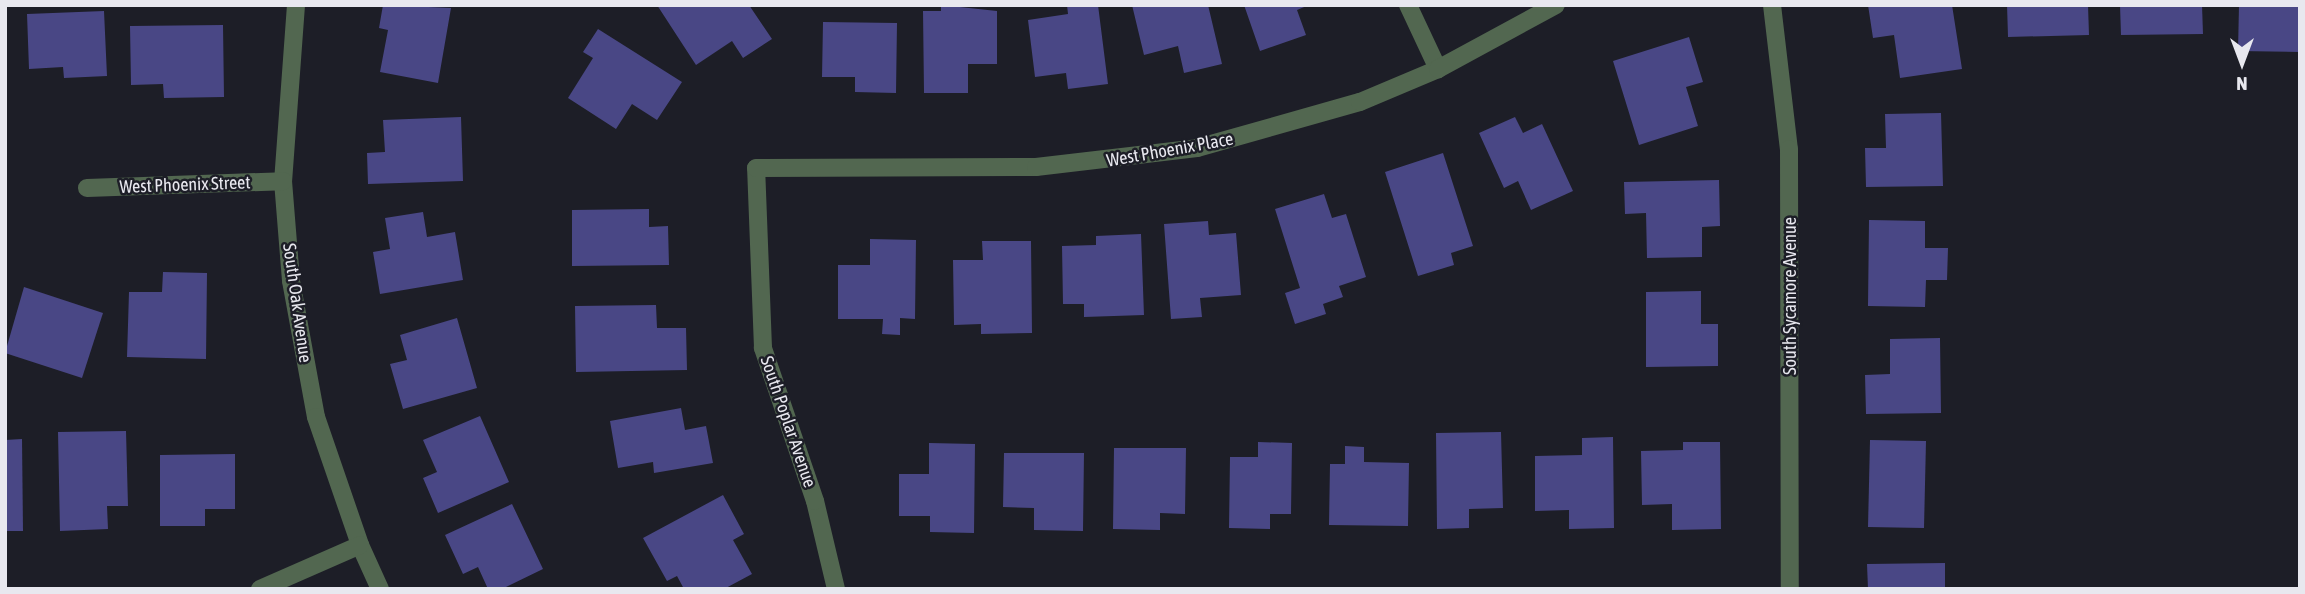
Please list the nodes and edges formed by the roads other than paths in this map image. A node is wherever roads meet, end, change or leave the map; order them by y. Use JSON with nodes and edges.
{"nodes":[{"id":1,"x":296,"y":5,"type":"edge"},
{"id":2,"x":1408,"y":5,"type":"edge"},
{"id":3,"x":1556,"y":5,"type":"edge"},
{"id":4,"x":1772,"y":5,"type":"edge"},
{"id":5,"x":1438,"y":69,"type":"junction"},
{"id":6,"x":756,"y":168,"type":"joint"},
{"id":7,"x":283,"y":181,"type":"junction"},
{"id":8,"x":87,"y":188,"type":"dead end"},
{"id":9,"x":360,"y":545,"type":"junction"},
{"id":10,"x":260,"y":589,"type":"edge"},
{"id":11,"x":380,"y":589,"type":"edge"},
{"id":12,"x":836,"y":589,"type":"edge"},
{"id":13,"x":1790,"y":589,"type":"edge"}],
"edges":[{"from":1,"to":7,"type":"street","name":"South Oak Avenue"},
{"from":2,"to":5,"type":"street"},
{"from":3,"to":5,"type":"street","name":"West Phoenix Place"},
{"from":4,"to":13,"type":"street","name":"South Sycamore Avenue"},
{"from":5,"to":6,"type":"street","name":"West Phoenix Place"},
{"from":6,"to":12,"type":"street","name":"South Poplar Avenue"},
{"from":7,"to":8,"type":"street","name":"West Phoenix Street"},
{"from":7,"to":9,"type":"street","name":"South Oak Avenue"},
{"from":9,"to":10,"type":"street"},
{"from":9,"to":11,"type":"street","name":"South Oak Avenue"}]}
